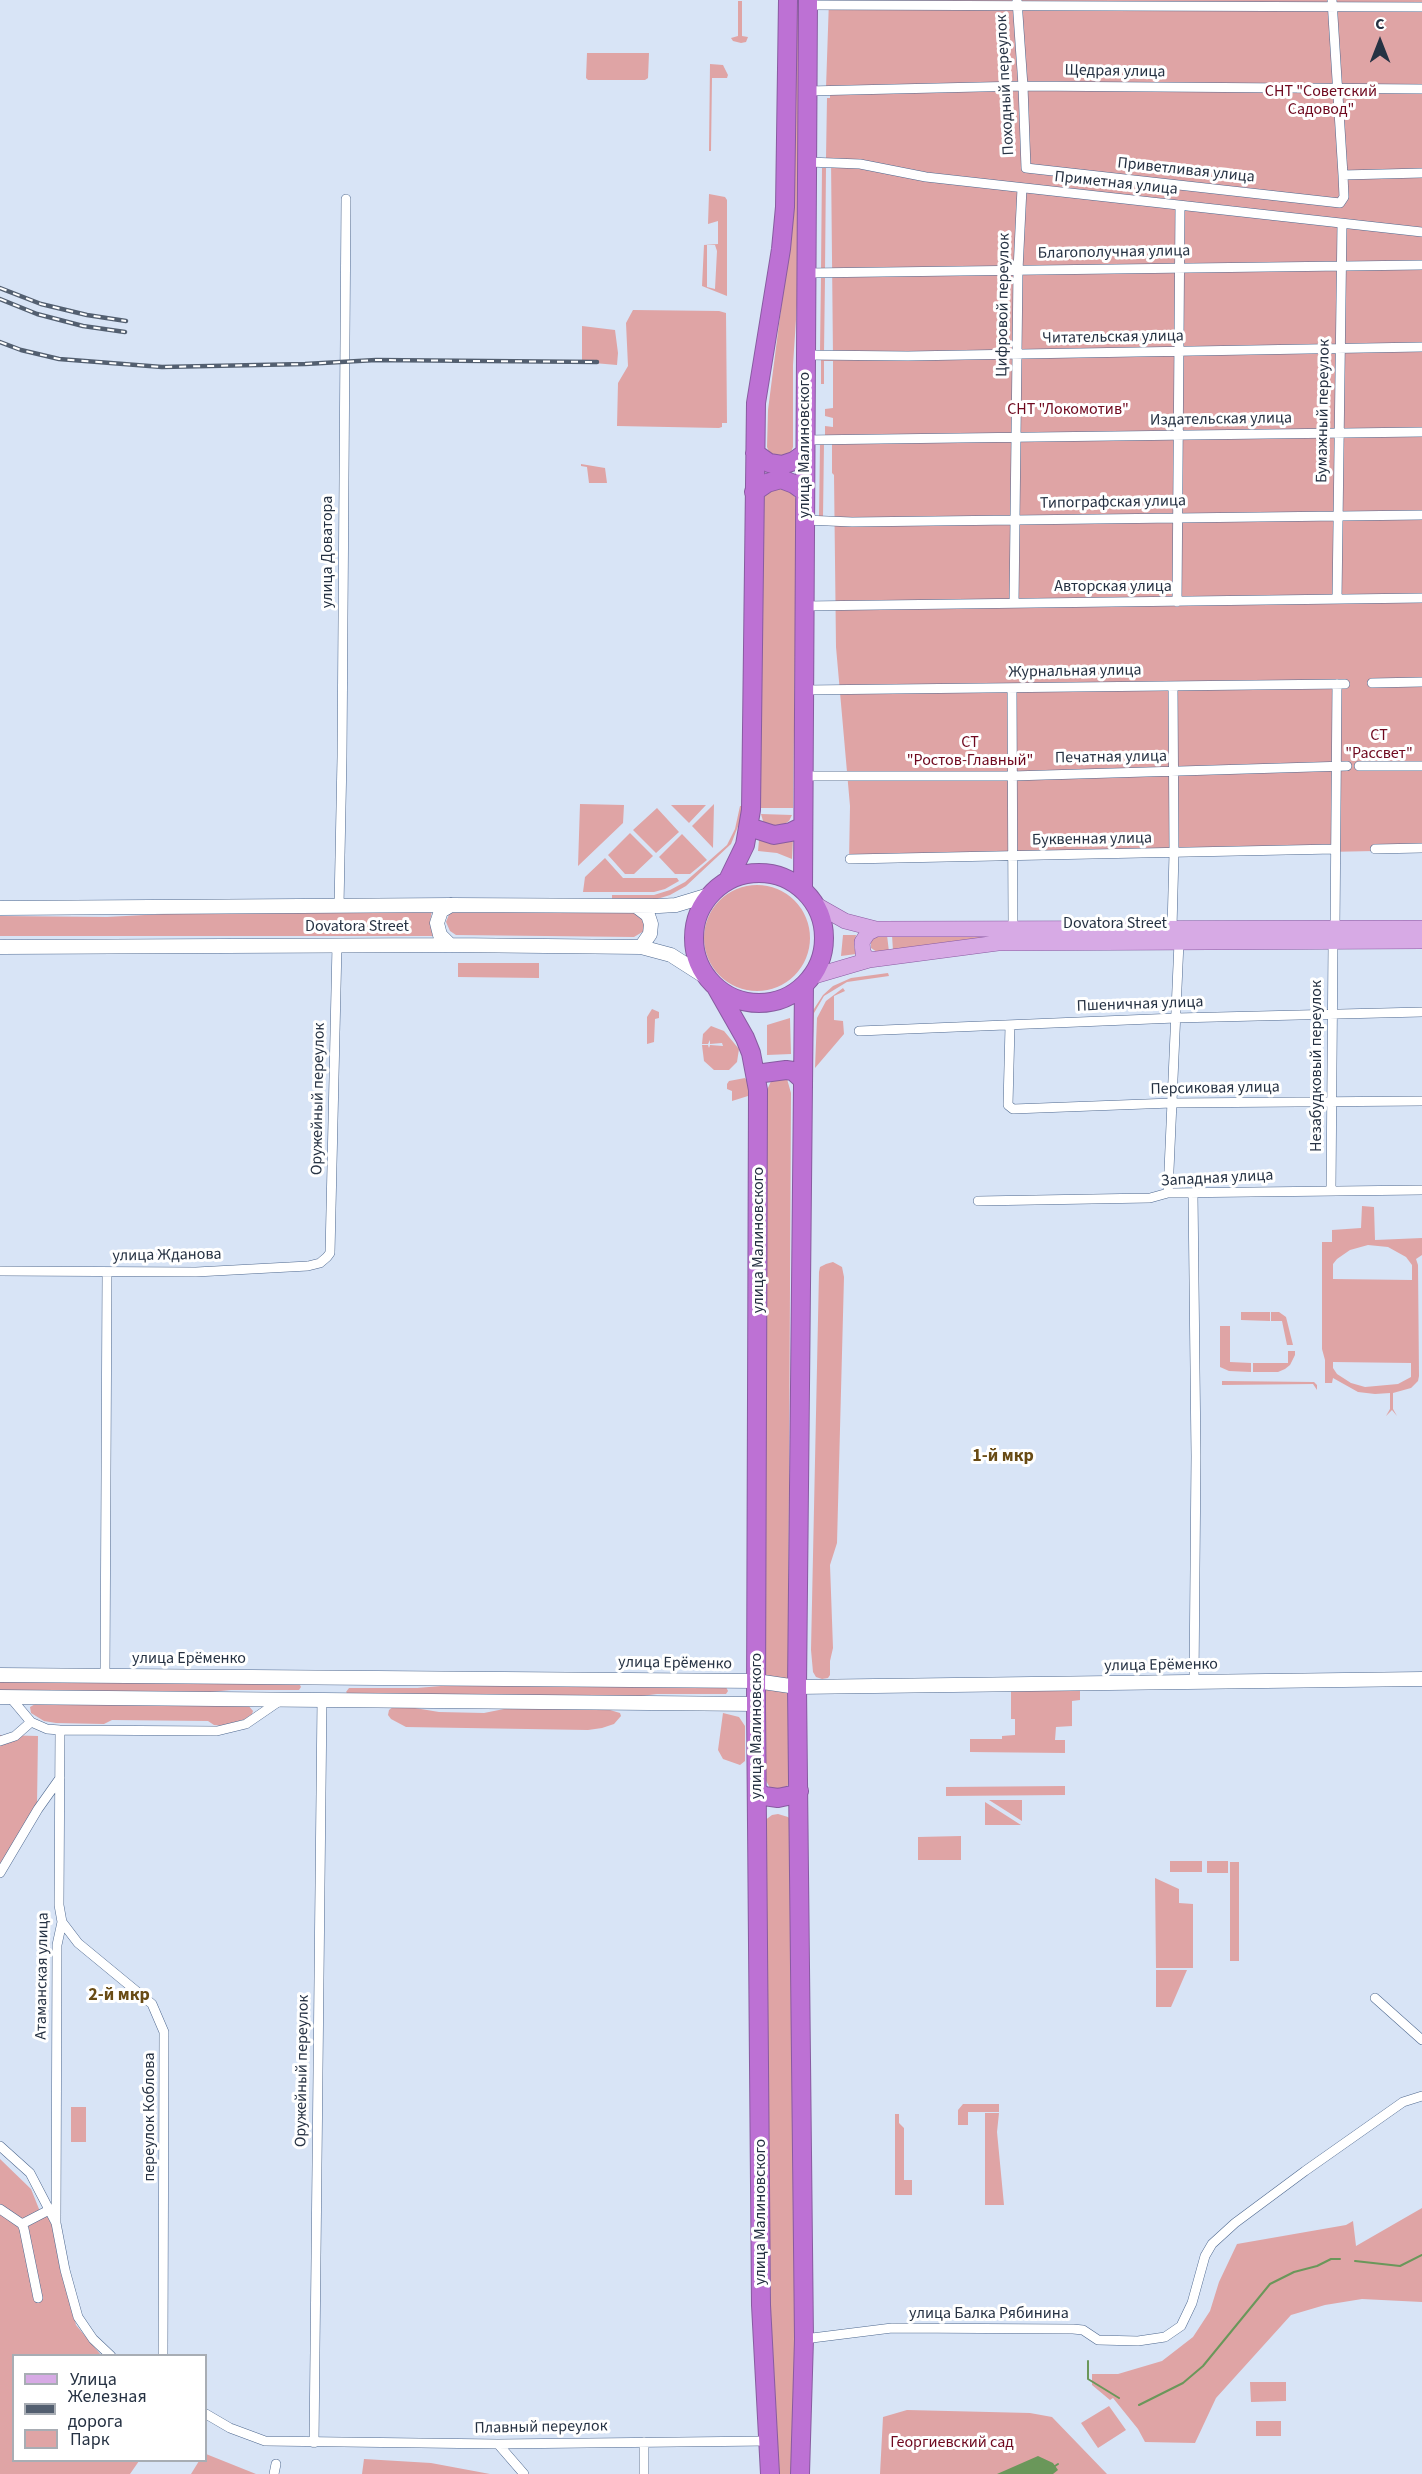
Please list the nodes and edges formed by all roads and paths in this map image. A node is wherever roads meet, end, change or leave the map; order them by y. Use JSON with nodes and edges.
{"nodes":[{"id":1,"x":788,"y":0,"type":"edge"},
{"id":2,"x":808,"y":2,"type":"edge"},
{"id":3,"x":1017,"y":2,"type":"edge"},
{"id":4,"x":1333,"y":3,"type":"edge"},
{"id":5,"x":1422,"y":7,"type":"edge"},
{"id":6,"x":1023,"y":86,"type":"junction"},
{"id":7,"x":1422,"y":89,"type":"edge"},
{"id":8,"x":1337,"y":90,"type":"junction"},
{"id":9,"x":807,"y":91,"type":"junction"},
{"id":10,"x":808,"y":162,"type":"junction"},
{"id":11,"x":1026,"y":168,"type":"joint"},
{"id":12,"x":1422,"y":173,"type":"edge"},
{"id":13,"x":1343,"y":175,"type":"junction"},
{"id":14,"x":1022,"y":188,"type":"junction"},
{"id":15,"x":346,"y":199,"type":"dead end"},
{"id":16,"x":1180,"y":206,"type":"junction"},
{"id":17,"x":1342,"y":224,"type":"junction"},
{"id":18,"x":1422,"y":232,"type":"edge"},
{"id":19,"x":1340,"y":265,"type":"junction"},
{"id":20,"x":1422,"y":265,"type":"edge"},
{"id":21,"x":1179,"y":267,"type":"junction"},
{"id":22,"x":1018,"y":270,"type":"junction"},
{"id":23,"x":807,"y":273,"type":"junction"},
{"id":24,"x":1422,"y":347,"type":"edge"},
{"id":25,"x":1340,"y":348,"type":"junction"},
{"id":26,"x":1178,"y":352,"type":"junction"},
{"id":27,"x":1018,"y":354,"type":"junction"},
{"id":28,"x":805,"y":355,"type":"junction"},
{"id":29,"x":1422,"y":432,"type":"edge"},
{"id":30,"x":1338,"y":433,"type":"junction"},
{"id":31,"x":1178,"y":436,"type":"junction"},
{"id":32,"x":1016,"y":438,"type":"junction"},
{"id":33,"x":805,"y":446,"type":"junction"},
{"id":34,"x":754,"y":453,"type":"junction"},
{"id":35,"x":754,"y":492,"type":"junction"},
{"id":36,"x":805,"y":492,"type":"junction"},
{"id":37,"x":1422,"y":515,"type":"edge"},
{"id":38,"x":1338,"y":516,"type":"junction"},
{"id":39,"x":1177,"y":517,"type":"junction"},
{"id":40,"x":805,"y":520,"type":"junction"},
{"id":41,"x":1015,"y":520,"type":"junction"},
{"id":42,"x":1422,"y":598,"type":"edge"},
{"id":43,"x":1337,"y":599,"type":"junction"},
{"id":44,"x":1177,"y":602,"type":"junction"},
{"id":45,"x":1014,"y":603,"type":"junction"},
{"id":46,"x":804,"y":606,"type":"junction"},
{"id":47,"x":1422,"y":682,"type":"edge"},
{"id":48,"x":1372,"y":683,"type":"dead end"},
{"id":49,"x":1173,"y":686,"type":"junction"},
{"id":50,"x":1012,"y":688,"type":"junction"},
{"id":51,"x":804,"y":690,"type":"junction"},
{"id":52,"x":1336,"y":766,"type":"junction"},
{"id":53,"x":1347,"y":766,"type":"dead end"},
{"id":54,"x":1359,"y":766,"type":"dead end"},
{"id":55,"x":1422,"y":766,"type":"edge"},
{"id":56,"x":1174,"y":772,"type":"junction"},
{"id":57,"x":804,"y":776,"type":"junction"},
{"id":58,"x":1012,"y":776,"type":"junction"},
{"id":59,"x":803,"y":826,"type":"junction"},
{"id":60,"x":749,"y":827,"type":"junction"},
{"id":61,"x":1422,"y":848,"type":"edge"},
{"id":62,"x":1335,"y":849,"type":"junction"},
{"id":63,"x":1375,"y":849,"type":"dead end"},
{"id":64,"x":1174,"y":852,"type":"junction"},
{"id":65,"x":1012,"y":856,"type":"junction"},
{"id":66,"x":850,"y":859,"type":"dead end"},
{"id":67,"x":728,"y":880,"type":"junction"},
{"id":68,"x":709,"y":895,"type":"junction"},
{"id":69,"x":809,"y":897,"type":"junction"},
{"id":70,"x":451,"y":905,"type":"junction"},
{"id":71,"x":339,"y":906,"type":"junction"},
{"id":72,"x":636,"y":906,"type":"junction"},
{"id":73,"x":0,"y":908,"type":"edge"},
{"id":74,"x":1013,"y":928,"type":"junction"},
{"id":75,"x":1172,"y":928,"type":"junction"},
{"id":76,"x":1422,"y":928,"type":"edge"},
{"id":77,"x":876,"y":929,"type":"junction"},
{"id":78,"x":1334,"y":936,"type":"junction"},
{"id":79,"x":1422,"y":941,"type":"edge"},
{"id":80,"x":1179,"y":942,"type":"junction"},
{"id":81,"x":337,"y":945,"type":"junction"},
{"id":82,"x":450,"y":945,"type":"junction"},
{"id":83,"x":641,"y":946,"type":"junction"},
{"id":84,"x":0,"y":947,"type":"edge"},
{"id":85,"x":869,"y":960,"type":"junction"},
{"id":86,"x":807,"y":981,"type":"junction"},
{"id":87,"x":712,"y":982,"type":"junction"},
{"id":88,"x":1422,"y":1012,"type":"edge"},
{"id":89,"x":1332,"y":1014,"type":"junction"},
{"id":90,"x":1176,"y":1018,"type":"junction"},
{"id":91,"x":1010,"y":1026,"type":"junction"},
{"id":92,"x":859,"y":1031,"type":"dead end"},
{"id":93,"x":756,"y":1074,"type":"junction"},
{"id":94,"x":803,"y":1080,"type":"junction"},
{"id":95,"x":1422,"y":1101,"type":"edge"},
{"id":96,"x":1332,"y":1102,"type":"junction"},
{"id":97,"x":1172,"y":1103,"type":"junction"},
{"id":98,"x":1331,"y":1190,"type":"junction"},
{"id":99,"x":1422,"y":1190,"type":"edge"},
{"id":100,"x":1168,"y":1193,"type":"junction"},
{"id":101,"x":1193,"y":1193,"type":"junction"},
{"id":102,"x":978,"y":1202,"type":"dead end"},
{"id":103,"x":330,"y":1253,"type":"joint"},
{"id":104,"x":0,"y":1271,"type":"edge"},
{"id":105,"x":107,"y":1273,"type":"junction"},
{"id":106,"x":0,"y":1675,"type":"edge"},
{"id":107,"x":105,"y":1676,"type":"junction"},
{"id":108,"x":302,"y":1676,"type":"junction"},
{"id":109,"x":321,"y":1677,"type":"junction"},
{"id":110,"x":339,"y":1677,"type":"junction"},
{"id":111,"x":1422,"y":1679,"type":"edge"},
{"id":112,"x":728,"y":1681,"type":"junction"},
{"id":113,"x":756,"y":1681,"type":"junction"},
{"id":114,"x":1194,"y":1682,"type":"junction"},
{"id":115,"x":797,"y":1687,"type":"junction"},
{"id":116,"x":5,"y":1697,"type":"edge"},
{"id":117,"x":283,"y":1699,"type":"junction"},
{"id":118,"x":301,"y":1699,"type":"junction"},
{"id":119,"x":321,"y":1699,"type":"junction"},
{"id":120,"x":340,"y":1699,"type":"junction"},
{"id":121,"x":728,"y":1703,"type":"junction"},
{"id":122,"x":756,"y":1704,"type":"junction"},
{"id":123,"x":31,"y":1722,"type":"junction"},
{"id":124,"x":60,"y":1730,"type":"junction"},
{"id":125,"x":0,"y":1742,"type":"edge"},
{"id":126,"x":60,"y":1778,"type":"junction"},
{"id":127,"x":757,"y":1791,"type":"junction"},
{"id":128,"x":799,"y":1791,"type":"junction"},
{"id":129,"x":799,"y":1817,"type":"junction"},
{"id":130,"x":757,"y":1818,"type":"junction"},
{"id":131,"x":0,"y":1873,"type":"edge"},
{"id":132,"x":62,"y":1922,"type":"junction"},
{"id":133,"x":1376,"y":1998,"type":"dead end"},
{"id":134,"x":1422,"y":2040,"type":"edge"},
{"id":135,"x":1422,"y":2096,"type":"edge"},
{"id":136,"x":0,"y":2146,"type":"edge"},
{"id":137,"x":0,"y":2209,"type":"edge"},
{"id":138,"x":49,"y":2210,"type":"junction"},
{"id":139,"x":56,"y":2223,"type":"junction"},
{"id":140,"x":22,"y":2224,"type":"junction"},
{"id":141,"x":38,"y":2298,"type":"dead end"},
{"id":142,"x":804,"y":2339,"type":"junction"},
{"id":143,"x":110,"y":2354,"type":"edge"},
{"id":144,"x":163,"y":2354,"type":"edge"},
{"id":145,"x":207,"y":2415,"type":"edge"},
{"id":146,"x":768,"y":2441,"type":"junction"},
{"id":147,"x":644,"y":2442,"type":"junction"},
{"id":148,"x":314,"y":2443,"type":"junction"},
{"id":149,"x":498,"y":2444,"type":"junction"},
{"id":150,"x":524,"y":2474,"type":"edge"},
{"id":151,"x":644,"y":2474,"type":"edge"},
{"id":152,"x":770,"y":2474,"type":"edge"},
{"id":153,"x":800,"y":2474,"type":"edge"}],
"edges":[{"from":1,"to":34,"type":"highway"},
{"from":2,"to":3,"type":"street"},
{"from":2,"to":9,"type":"highway","name":"улица Малиновского"},
{"from":3,"to":4,"type":"street"},
{"from":3,"to":6,"type":"street","name":"Походный переулок"},
{"from":4,"to":5,"type":"street"},
{"from":4,"to":8,"type":"street"},
{"from":6,"to":8,"type":"street","name":"Щедрая улица"},
{"from":6,"to":9,"type":"street","name":"Щедрая улица"},
{"from":6,"to":11,"type":"street","name":"Походный переулок"},
{"from":7,"to":8,"type":"street","name":"Щедрая улица"},
{"from":8,"to":13,"type":"street"},
{"from":9,"to":10,"type":"highway","name":"улица Малиновского"},
{"from":10,"to":14,"type":"street","name":"Приметная улица"},
{"from":10,"to":23,"type":"highway","name":"улица Малиновского"},
{"from":11,"to":13,"type":"street","name":"Приветливая улица"},
{"from":12,"to":13,"type":"street"},
{"from":14,"to":16,"type":"street","name":"Приметная улица"},
{"from":14,"to":22,"type":"street","name":"Цифровой переулок"},
{"from":15,"to":71,"type":"street","name":"улица Доватора"},
{"from":16,"to":17,"type":"street","name":"Приметная улица"},
{"from":16,"to":21,"type":"street"},
{"from":17,"to":18,"type":"street","name":"Приметная улица"},
{"from":17,"to":19,"type":"street","name":"Бумажный переулок"},
{"from":19,"to":20,"type":"street","name":"Благополучная улица"},
{"from":19,"to":21,"type":"street","name":"Благополучная улица"},
{"from":19,"to":25,"type":"street","name":"Бумажный переулок"},
{"from":21,"to":22,"type":"street","name":"Благополучная улица"},
{"from":21,"to":26,"type":"street"},
{"from":22,"to":23,"type":"street","name":"Благополучная улица"},
{"from":22,"to":27,"type":"street","name":"Цифровой переулок"},
{"from":23,"to":28,"type":"highway","name":"улица Малиновского"},
{"from":24,"to":25,"type":"street","name":"Читательская улица"},
{"from":25,"to":26,"type":"street","name":"Читательская улица"},
{"from":25,"to":30,"type":"street","name":"Бумажный переулок"},
{"from":26,"to":27,"type":"street","name":"Читательская улица"},
{"from":26,"to":31,"type":"street"},
{"from":27,"to":28,"type":"street","name":"Читательская улица"},
{"from":27,"to":32,"type":"street","name":"Цифровой переулок"},
{"from":28,"to":33,"type":"highway","name":"улица Малиновского"},
{"from":29,"to":30,"type":"street","name":"Издательская улица"},
{"from":30,"to":31,"type":"street","name":"Издательская улица"},
{"from":30,"to":38,"type":"street","name":"Бумажный переулок"},
{"from":31,"to":32,"type":"street","name":"Издательская улица"},
{"from":31,"to":39,"type":"street"},
{"from":32,"to":33,"type":"street","name":"Издательская улица"},
{"from":32,"to":41,"type":"street","name":"Цифровой переулок"},
{"from":33,"to":34,"type":"highway"},
{"from":33,"to":36,"type":"highway","name":"улица Малиновского"},
{"from":34,"to":35,"type":"highway"},
{"from":35,"to":36,"type":"highway"},
{"from":35,"to":60,"type":"highway"},
{"from":36,"to":40,"type":"highway","name":"улица Малиновского"},
{"from":37,"to":38,"type":"street","name":"Типографская улица"},
{"from":38,"to":39,"type":"street","name":"Типографская улица"},
{"from":38,"to":43,"type":"street","name":"Бумажный переулок"},
{"from":39,"to":41,"type":"street","name":"Типографская улица"},
{"from":39,"to":44,"type":"street"},
{"from":40,"to":41,"type":"street","name":"Типографская улица"},
{"from":40,"to":46,"type":"highway","name":"улица Малиновского"},
{"from":41,"to":45,"type":"street","name":"Цифровой переулок"},
{"from":42,"to":43,"type":"street","name":"Авторская улица"},
{"from":43,"to":44,"type":"street","name":"Авторская улица"},
{"from":44,"to":45,"type":"street","name":"Авторская улица"},
{"from":45,"to":46,"type":"street","name":"Авторская улица"},
{"from":46,"to":51,"type":"highway","name":"улица Малиновского"},
{"from":47,"to":48,"type":"street"},
{"from":49,"to":50,"type":"street","name":"Журнальная улица"},
{"from":49,"to":52,"type":"street","name":"Журнальная улица"},
{"from":49,"to":56,"type":"street"},
{"from":50,"to":51,"type":"street","name":"Журнальная улица"},
{"from":50,"to":58,"type":"street"},
{"from":51,"to":57,"type":"highway","name":"улица Малиновского"},
{"from":52,"to":53,"type":"street","name":"Печатная улица"},
{"from":52,"to":56,"type":"street","name":"Печатная улица"},
{"from":52,"to":62,"type":"street"},
{"from":54,"to":55,"type":"street"},
{"from":56,"to":58,"type":"street","name":"Печатная улица"},
{"from":56,"to":64,"type":"street"},
{"from":57,"to":58,"type":"street","name":"Печатная улица"},
{"from":57,"to":59,"type":"highway","name":"улица Малиновского"},
{"from":58,"to":65,"type":"street"},
{"from":59,"to":60,"type":"highway"},
{"from":59,"to":69,"type":"highway","name":"улица Малиновского"},
{"from":60,"to":67,"type":"highway"},
{"from":61,"to":63,"type":"street"},
{"from":62,"to":64,"type":"street","name":"Буквенная улица"},
{"from":62,"to":78,"type":"street"},
{"from":64,"to":65,"type":"street","name":"Буквенная улица"},
{"from":64,"to":75,"type":"street"},
{"from":65,"to":66,"type":"street","name":"Буквенная улица"},
{"from":65,"to":74,"type":"street"},
{"from":67,"to":68,"type":"highway"},
{"from":67,"to":69,"type":"highway"},
{"from":68,"to":72,"type":"street","name":"Dovatora Street"},
{"from":68,"to":87,"type":"highway"},
{"from":69,"to":77,"type":"main road","name":"Dovatora Street"},
{"from":69,"to":86,"type":"highway"},
{"from":70,"to":71,"type":"street","name":"Dovatora Street"},
{"from":70,"to":72,"type":"street","name":"Dovatora Street"},
{"from":70,"to":82,"type":"street"},
{"from":71,"to":73,"type":"street","name":"Dovatora Street"},
{"from":72,"to":83,"type":"street"},
{"from":74,"to":75,"type":"main road","name":"Dovatora Street"},
{"from":74,"to":77,"type":"main road","name":"Dovatora Street"},
{"from":75,"to":78,"type":"main road","name":"Dovatora Street"},
{"from":76,"to":78,"type":"main road","name":"Dovatora Street"},
{"from":77,"to":85,"type":"main road"},
{"from":78,"to":79,"type":"main road","name":"Dovatora Street"},
{"from":78,"to":80,"type":"main road","name":"Dovatora Street"},
{"from":78,"to":89,"type":"street","name":"Незабудковый переулок"},
{"from":80,"to":85,"type":"main road","name":"Dovatora Street"},
{"from":80,"to":90,"type":"street"},
{"from":81,"to":82,"type":"street","name":"Dovatora Street"},
{"from":81,"to":84,"type":"street","name":"Dovatora Street"},
{"from":81,"to":103,"type":"street","name":"Оружейный переулок"},
{"from":82,"to":83,"type":"street","name":"Dovatora Street"},
{"from":83,"to":87,"type":"street","name":"Dovatora Street"},
{"from":85,"to":86,"type":"main road","name":"Dovatora Street"},
{"from":86,"to":87,"type":"highway"},
{"from":86,"to":94,"type":"highway"},
{"from":87,"to":93,"type":"highway","name":"улица Малиновского"},
{"from":88,"to":89,"type":"street","name":"Пшеничная улица"},
{"from":89,"to":90,"type":"street","name":"Пшеничная улица"},
{"from":89,"to":96,"type":"street","name":"Незабудковый переулок"},
{"from":90,"to":91,"type":"street","name":"Пшеничная улица"},
{"from":90,"to":97,"type":"street"},
{"from":91,"to":92,"type":"street","name":"Пшеничная улица"},
{"from":91,"to":97,"type":"street","name":"Персиковая улица"},
{"from":93,"to":94,"type":"highway"},
{"from":93,"to":113,"type":"highway","name":"улица Малиновского"},
{"from":94,"to":115,"type":"highway"},
{"from":95,"to":96,"type":"street","name":"Персиковая улица"},
{"from":96,"to":97,"type":"street","name":"Персиковая улица"},
{"from":96,"to":98,"type":"street","name":"Незабудковый переулок"},
{"from":97,"to":100,"type":"street"},
{"from":98,"to":99,"type":"street","name":"Западная улица"},
{"from":98,"to":101,"type":"street","name":"Западная улица"},
{"from":100,"to":101,"type":"street","name":"Западная улица"},
{"from":100,"to":102,"type":"street","name":"Западная улица"},
{"from":101,"to":114,"type":"street"},
{"from":103,"to":105,"type":"street","name":"улица Жданова"},
{"from":104,"to":105,"type":"street","name":"улица Жданова"},
{"from":105,"to":107,"type":"street"},
{"from":106,"to":107,"type":"street","name":"улица Ерёменко"},
{"from":107,"to":108,"type":"street","name":"улица Ерёменко"},
{"from":108,"to":109,"type":"street","name":"улица Ерёменко"},
{"from":108,"to":118,"type":"street"},
{"from":109,"to":110,"type":"street","name":"улица Ерёменко"},
{"from":109,"to":119,"type":"street"},
{"from":110,"to":112,"type":"street","name":"улица Ерёменко"},
{"from":110,"to":120,"type":"street"},
{"from":111,"to":114,"type":"street","name":"улица Ерёменко"},
{"from":112,"to":113,"type":"street","name":"улица Ерёменко"},
{"from":112,"to":121,"type":"street"},
{"from":113,"to":115,"type":"street","name":"улица Ерёменко"},
{"from":113,"to":122,"type":"highway","name":"улица Малиновского"},
{"from":114,"to":115,"type":"street","name":"улица Ерёменко"},
{"from":115,"to":128,"type":"highway"},
{"from":116,"to":117,"type":"street"},
{"from":116,"to":123,"type":"street"},
{"from":117,"to":118,"type":"street"},
{"from":117,"to":124,"type":"street"},
{"from":118,"to":119,"type":"street"},
{"from":119,"to":120,"type":"street"},
{"from":119,"to":148,"type":"street","name":"Оружейный переулок"},
{"from":120,"to":121,"type":"street"},
{"from":121,"to":122,"type":"street"},
{"from":122,"to":127,"type":"highway","name":"улица Малиновского"},
{"from":123,"to":124,"type":"street"},
{"from":123,"to":125,"type":"street"},
{"from":124,"to":126,"type":"street","name":"Атаманская улица"},
{"from":126,"to":131,"type":"street"},
{"from":126,"to":132,"type":"street","name":"Атаманская улица"},
{"from":127,"to":128,"type":"highway"},
{"from":127,"to":130,"type":"highway","name":"улица Малиновского"},
{"from":128,"to":129,"type":"highway"},
{"from":129,"to":130,"type":"highway"},
{"from":129,"to":142,"type":"highway"},
{"from":130,"to":146,"type":"highway","name":"улица Малиновского"},
{"from":132,"to":139,"type":"street","name":"Атаманская улица"},
{"from":132,"to":144,"type":"street","name":"переулок Коблова"},
{"from":133,"to":134,"type":"street"},
{"from":135,"to":142,"type":"street","name":"улица Балка Рябинина"},
{"from":136,"to":138,"type":"street"},
{"from":137,"to":140,"type":"street"},
{"from":138,"to":139,"type":"street"},
{"from":138,"to":140,"type":"street"},
{"from":139,"to":143,"type":"street"},
{"from":140,"to":141,"type":"street"},
{"from":142,"to":153,"type":"highway"},
{"from":145,"to":148,"type":"street","name":"Плавный переулок"},
{"from":146,"to":147,"type":"street","name":"Плавный переулок"},
{"from":146,"to":152,"type":"highway","name":"улица Малиновского"},
{"from":147,"to":149,"type":"street","name":"Плавный переулок"},
{"from":147,"to":151,"type":"street"},
{"from":148,"to":149,"type":"street","name":"Плавный переулок"},
{"from":149,"to":150,"type":"street"}]}
